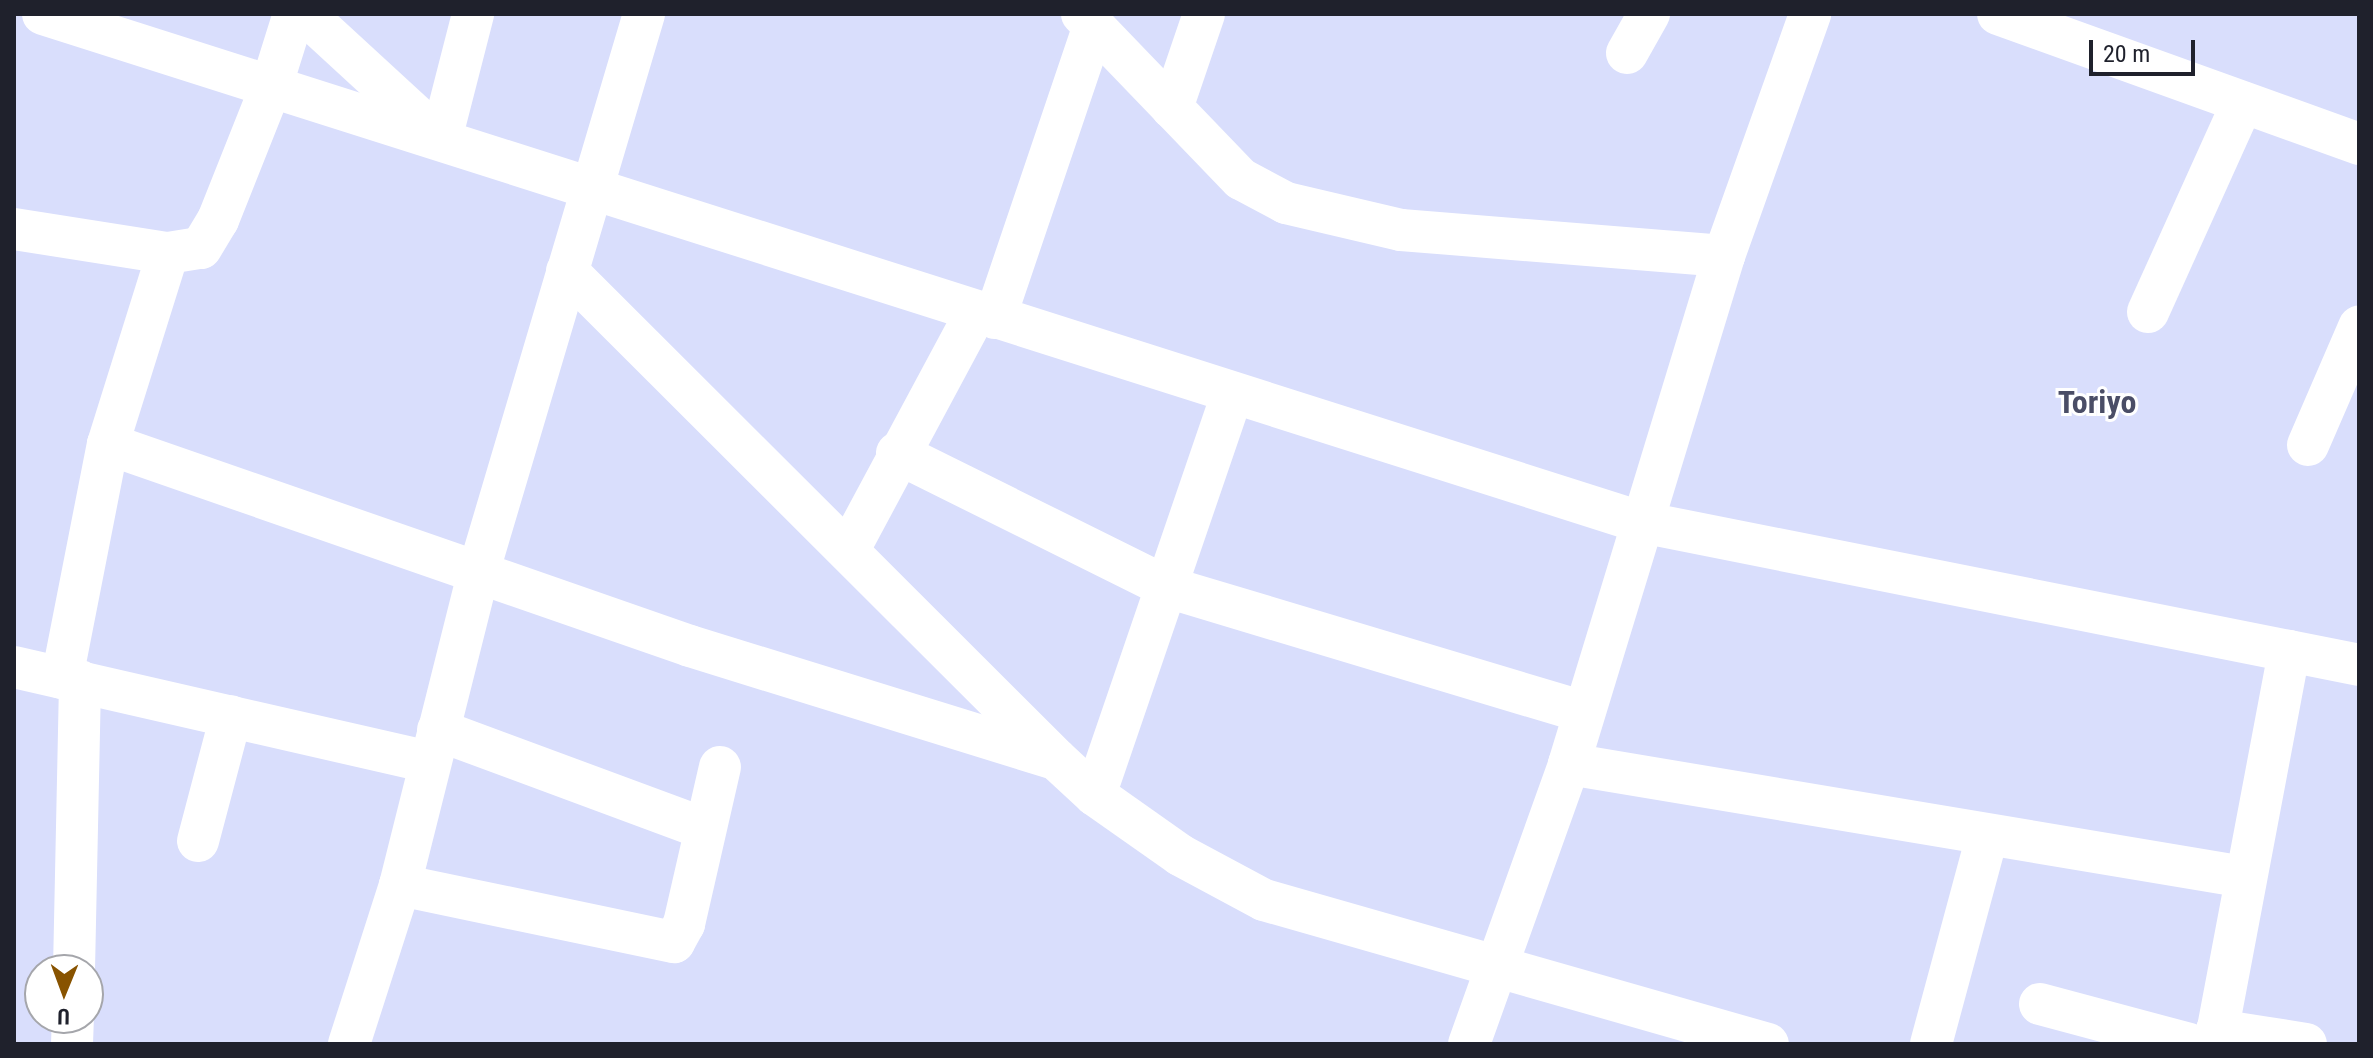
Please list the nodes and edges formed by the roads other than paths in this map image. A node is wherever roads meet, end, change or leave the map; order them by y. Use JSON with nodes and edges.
{"nodes":[{"id":1,"x":43,"y":14,"type":"edge"},
{"id":2,"x":294,"y":14,"type":"edge"},
{"id":3,"x":305,"y":14,"type":"edge"},
{"id":4,"x":473,"y":14,"type":"edge"},
{"id":5,"x":644,"y":14,"type":"edge"},
{"id":6,"x":1204,"y":14,"type":"edge"},
{"id":7,"x":1649,"y":14,"type":"edge"},
{"id":8,"x":1810,"y":14,"type":"edge"},
{"id":9,"x":1998,"y":14,"type":"edge"},
{"id":10,"x":1088,"y":20,"type":"edge"},
{"id":11,"x":1627,"y":53,"type":"dead end"},
{"id":12,"x":272,"y":84,"type":"junction"},
{"id":13,"x":2243,"y":102,"type":"junction"},
{"id":14,"x":1172,"y":108,"type":"junction"},
{"id":15,"x":441,"y":139,"type":"junction"},
{"id":16,"x":2359,"y":144,"type":"edge"},
{"id":17,"x":594,"y":191,"type":"junction"},
{"id":18,"x":14,"y":229,"type":"edge"},
{"id":19,"x":168,"y":253,"type":"junction"},
{"id":20,"x":1724,"y":256,"type":"junction"},
{"id":21,"x":567,"y":271,"type":"junction"},
{"id":22,"x":2148,"y":312,"type":"dead end"},
{"id":23,"x":985,"y":315,"type":"junction"},
{"id":24,"x":2359,"y":327,"type":"edge"},
{"id":25,"x":1232,"y":395,"type":"junction"},
{"id":26,"x":108,"y":444,"type":"junction"},
{"id":27,"x":2308,"y":445,"type":"dead end"},
{"id":28,"x":897,"y":453,"type":"junction"},
{"id":29,"x":1641,"y":522,"type":"junction"},
{"id":30,"x":848,"y":551,"type":"junction"},
{"id":31,"x":479,"y":570,"type":"junction"},
{"id":32,"x":1167,"y":587,"type":"junction"},
{"id":33,"x":2289,"y":651,"type":"junction"},
{"id":34,"x":2359,"y":665,"type":"edge"},
{"id":35,"x":14,"y":667,"type":"edge"},
{"id":36,"x":71,"y":680,"type":"junction"},
{"id":37,"x":1583,"y":712,"type":"junction"},
{"id":38,"x":231,"y":716,"type":"junction"},
{"id":39,"x":434,"y":746,"type":"junction"},
{"id":40,"x":1056,"y":759,"type":"junction"},
{"id":41,"x":1569,"y":764,"type":"junction"},
{"id":42,"x":720,"y":767,"type":"dead end"},
{"id":43,"x":1095,"y":795,"type":"junction"},
{"id":44,"x":703,"y":828,"type":"junction"},
{"id":45,"x":1987,"y":836,"type":"junction"},
{"id":46,"x":198,"y":841,"type":"dead end"},
{"id":47,"x":2244,"y":877,"type":"junction"},
{"id":48,"x":400,"y":885,"type":"junction"},
{"id":49,"x":74,"y":954,"type":"edge"},
{"id":50,"x":1497,"y":971,"type":"junction"},
{"id":51,"x":2040,"y":1004,"type":"dead end"},
{"id":52,"x":2207,"y":1039,"type":"edge"},
{"id":53,"x":349,"y":1044,"type":"edge"},
{"id":54,"x":1469,"y":1044,"type":"edge"},
{"id":55,"x":1768,"y":1044,"type":"edge"},
{"id":56,"x":1931,"y":1044,"type":"edge"},
{"id":57,"x":2306,"y":1044,"type":"edge"}],
"edges":[{"from":1,"to":12,"type":"street"},
{"from":2,"to":12,"type":"street"},
{"from":3,"to":15,"type":"street"},
{"from":4,"to":15,"type":"street"},
{"from":5,"to":17,"type":"street"},
{"from":6,"to":14,"type":"street"},
{"from":7,"to":11,"type":"street"},
{"from":8,"to":20,"type":"street"},
{"from":9,"to":13,"type":"street"},
{"from":10,"to":14,"type":"street"},
{"from":10,"to":23,"type":"street"},
{"from":12,"to":15,"type":"street"},
{"from":12,"to":19,"type":"street"},
{"from":13,"to":16,"type":"street"},
{"from":13,"to":22,"type":"street"},
{"from":14,"to":20,"type":"street"},
{"from":15,"to":17,"type":"street"},
{"from":17,"to":21,"type":"street"},
{"from":17,"to":23,"type":"street"},
{"from":18,"to":19,"type":"street"},
{"from":19,"to":26,"type":"street"},
{"from":20,"to":29,"type":"street"},
{"from":21,"to":30,"type":"street"},
{"from":21,"to":31,"type":"street"},
{"from":23,"to":25,"type":"street"},
{"from":23,"to":28,"type":"street"},
{"from":24,"to":27,"type":"street"},
{"from":25,"to":29,"type":"street"},
{"from":25,"to":32,"type":"street"},
{"from":26,"to":31,"type":"street"},
{"from":26,"to":36,"type":"street"},
{"from":28,"to":30,"type":"street"},
{"from":28,"to":32,"type":"street"},
{"from":29,"to":33,"type":"street"},
{"from":29,"to":37,"type":"street"},
{"from":30,"to":40,"type":"street"},
{"from":31,"to":39,"type":"street"},
{"from":31,"to":40,"type":"street"},
{"from":32,"to":37,"type":"street"},
{"from":32,"to":43,"type":"street"},
{"from":33,"to":34,"type":"street"},
{"from":33,"to":47,"type":"street"},
{"from":35,"to":36,"type":"street"},
{"from":36,"to":38,"type":"street"},
{"from":36,"to":49,"type":"street"},
{"from":37,"to":41,"type":"street"},
{"from":38,"to":39,"type":"street"},
{"from":38,"to":46,"type":"street"},
{"from":39,"to":44,"type":"street"},
{"from":39,"to":48,"type":"street"},
{"from":40,"to":43,"type":"street"},
{"from":41,"to":45,"type":"street"},
{"from":41,"to":50,"type":"street"},
{"from":42,"to":44,"type":"street"},
{"from":43,"to":50,"type":"street"},
{"from":44,"to":48,"type":"street"},
{"from":45,"to":47,"type":"street"},
{"from":45,"to":56,"type":"street"},
{"from":47,"to":52,"type":"street"},
{"from":48,"to":53,"type":"street"},
{"from":50,"to":54,"type":"street"},
{"from":50,"to":55,"type":"street"},
{"from":51,"to":52,"type":"street"},
{"from":52,"to":57,"type":"street"}]}
